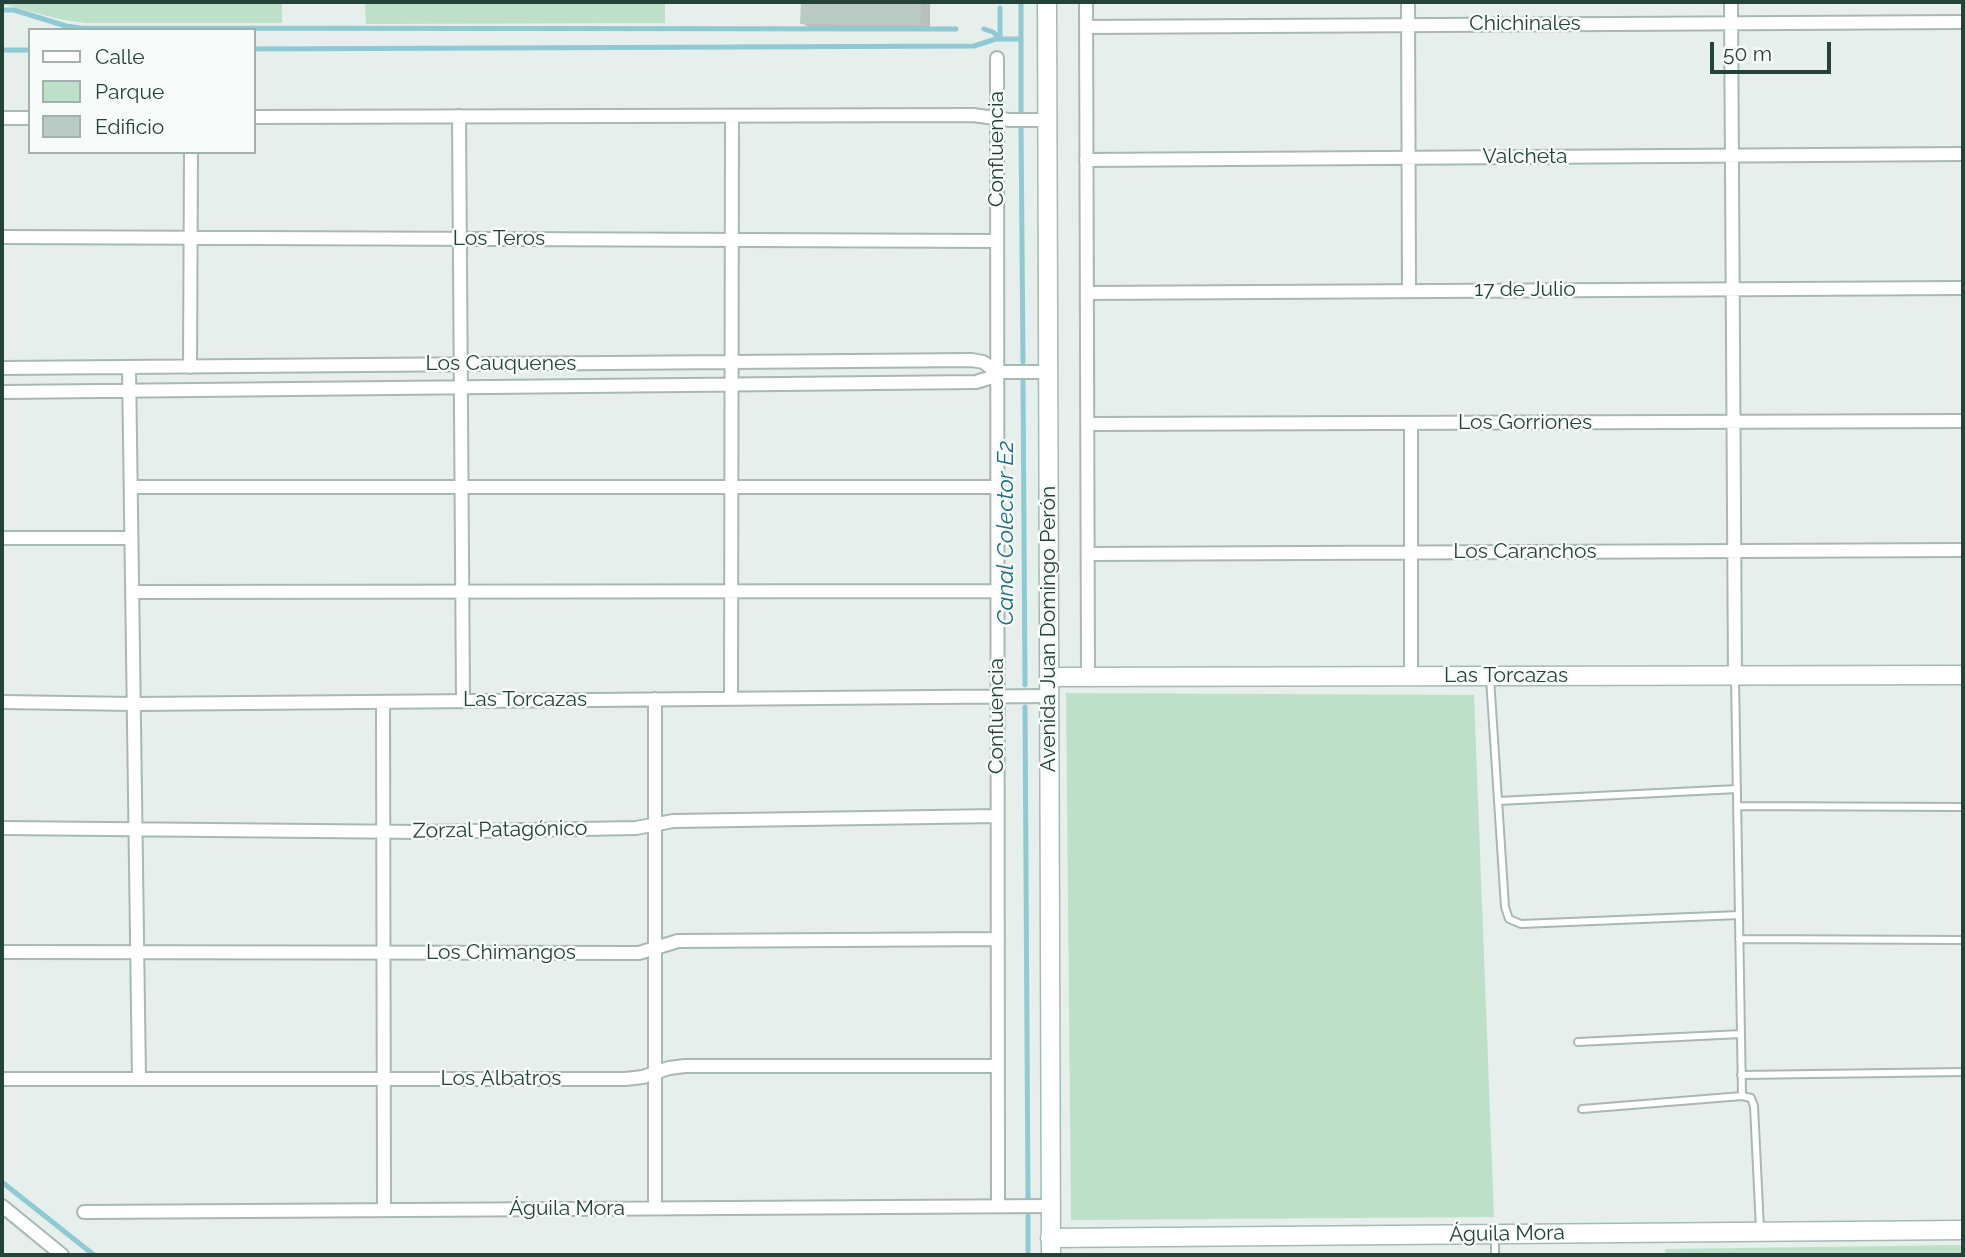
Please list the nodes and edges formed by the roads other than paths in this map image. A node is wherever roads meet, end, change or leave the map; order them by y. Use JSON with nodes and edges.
{"nodes":[{"id":1,"x":1047,"y":2,"type":"edge"},
{"id":2,"x":1086,"y":2,"type":"edge"},
{"id":3,"x":1408,"y":2,"type":"edge"},
{"id":4,"x":1731,"y":2,"type":"edge"},
{"id":5,"x":1963,"y":22,"type":"edge"},
{"id":6,"x":1731,"y":23,"type":"junction"},
{"id":7,"x":1408,"y":25,"type":"junction"},
{"id":8,"x":1086,"y":27,"type":"junction"},
{"id":9,"x":997,"y":58,"type":"dead end"},
{"id":10,"x":459,"y":116,"type":"junction"},
{"id":11,"x":732,"y":116,"type":"junction"},
{"id":12,"x":256,"y":117,"type":"edge"},
{"id":13,"x":2,"y":118,"type":"edge"},
{"id":14,"x":28,"y":118,"type":"edge"},
{"id":15,"x":997,"y":118,"type":"junction"},
{"id":16,"x":1047,"y":120,"type":"junction"},
{"id":17,"x":191,"y":154,"type":"edge"},
{"id":18,"x":1963,"y":154,"type":"edge"},
{"id":19,"x":1732,"y":155,"type":"junction"},
{"id":20,"x":1409,"y":158,"type":"junction"},
{"id":21,"x":1087,"y":160,"type":"junction"},
{"id":22,"x":2,"y":237,"type":"edge"},
{"id":23,"x":191,"y":238,"type":"junction"},
{"id":24,"x":459,"y":239,"type":"junction"},
{"id":25,"x":732,"y":240,"type":"junction"},
{"id":26,"x":997,"y":241,"type":"junction"},
{"id":27,"x":1963,"y":288,"type":"edge"},
{"id":28,"x":1732,"y":289,"type":"junction"},
{"id":29,"x":1409,"y":291,"type":"junction"},
{"id":30,"x":1087,"y":293,"type":"junction"},
{"id":31,"x":732,"y":362,"type":"junction"},
{"id":32,"x":460,"y":365,"type":"junction"},
{"id":33,"x":129,"y":367,"type":"junction"},
{"id":34,"x":190,"y":367,"type":"junction"},
{"id":35,"x":2,"y":368,"type":"edge"},
{"id":36,"x":997,"y":372,"type":"junction"},
{"id":37,"x":1048,"y":372,"type":"junction"},
{"id":38,"x":732,"y":384,"type":"junction"},
{"id":39,"x":460,"y":387,"type":"junction"},
{"id":40,"x":129,"y":390,"type":"junction"},
{"id":41,"x":2,"y":391,"type":"edge"},
{"id":42,"x":1963,"y":421,"type":"edge"},
{"id":43,"x":1733,"y":422,"type":"junction"},
{"id":44,"x":1411,"y":423,"type":"junction"},
{"id":45,"x":1087,"y":424,"type":"junction"},
{"id":46,"x":461,"y":486,"type":"junction"},
{"id":47,"x":731,"y":486,"type":"junction"},
{"id":48,"x":997,"y":486,"type":"junction"},
{"id":49,"x":131,"y":487,"type":"junction"},
{"id":50,"x":2,"y":538,"type":"edge"},
{"id":51,"x":131,"y":538,"type":"junction"},
{"id":52,"x":1963,"y":550,"type":"edge"},
{"id":53,"x":1734,"y":551,"type":"junction"},
{"id":54,"x":1411,"y":552,"type":"junction"},
{"id":55,"x":1088,"y":554,"type":"junction"},
{"id":56,"x":132,"y":592,"type":"junction"},
{"id":57,"x":462,"y":592,"type":"junction"},
{"id":58,"x":731,"y":592,"type":"junction"},
{"id":59,"x":997,"y":592,"type":"junction"},
{"id":60,"x":1963,"y":675,"type":"edge"},
{"id":61,"x":1490,"y":676,"type":"junction"},
{"id":62,"x":1735,"y":676,"type":"junction"},
{"id":63,"x":1049,"y":677,"type":"junction"},
{"id":64,"x":1088,"y":677,"type":"junction"},
{"id":65,"x":1411,"y":677,"type":"junction"},
{"id":66,"x":997,"y":696,"type":"junction"},
{"id":67,"x":1049,"y":696,"type":"junction"},
{"id":68,"x":656,"y":699,"type":"junction"},
{"id":69,"x":731,"y":699,"type":"junction"},
{"id":70,"x":463,"y":701,"type":"junction"},
{"id":71,"x":2,"y":702,"type":"edge"},
{"id":72,"x":383,"y":702,"type":"junction"},
{"id":73,"x":134,"y":704,"type":"junction"},
{"id":74,"x":1737,"y":789,"type":"junction"},
{"id":75,"x":1498,"y":801,"type":"junction"},
{"id":76,"x":1737,"y":806,"type":"junction"},
{"id":77,"x":1963,"y":807,"type":"edge"},
{"id":78,"x":998,"y":816,"type":"junction"},
{"id":79,"x":655,"y":824,"type":"junction"},
{"id":80,"x":2,"y":828,"type":"edge"},
{"id":81,"x":135,"y":829,"type":"junction"},
{"id":82,"x":384,"y":832,"type":"junction"},
{"id":83,"x":1739,"y":915,"type":"junction"},
{"id":84,"x":998,"y":940,"type":"junction"},
{"id":85,"x":1739,"y":940,"type":"junction"},
{"id":86,"x":1963,"y":940,"type":"edge"},
{"id":87,"x":655,"y":950,"type":"junction"},
{"id":88,"x":2,"y":952,"type":"edge"},
{"id":89,"x":137,"y":952,"type":"junction"},
{"id":90,"x":384,"y":953,"type":"junction"},
{"id":91,"x":1741,"y":1034,"type":"junction"},
{"id":92,"x":1578,"y":1042,"type":"dead end"},
{"id":93,"x":998,"y":1066,"type":"junction"},
{"id":94,"x":655,"y":1072,"type":"junction"},
{"id":95,"x":1963,"y":1072,"type":"edge"},
{"id":96,"x":1741,"y":1075,"type":"junction"},
{"id":97,"x":2,"y":1079,"type":"edge"},
{"id":98,"x":139,"y":1079,"type":"junction"},
{"id":99,"x":384,"y":1079,"type":"junction"},
{"id":100,"x":1742,"y":1096,"type":"junction"},
{"id":101,"x":1582,"y":1109,"type":"dead end"},
{"id":102,"x":2,"y":1206,"type":"edge"},
{"id":103,"x":998,"y":1206,"type":"junction"},
{"id":104,"x":1050,"y":1206,"type":"junction"},
{"id":105,"x":655,"y":1208,"type":"junction"},
{"id":106,"x":384,"y":1210,"type":"junction"},
{"id":107,"x":84,"y":1212,"type":"dead end"},
{"id":108,"x":1963,"y":1230,"type":"edge"},
{"id":109,"x":1760,"y":1231,"type":"junction"},
{"id":110,"x":1495,"y":1234,"type":"junction"},
{"id":111,"x":1050,"y":1246,"type":"edge"},
{"id":112,"x":62,"y":1255,"type":"edge"},
{"id":113,"x":1495,"y":1255,"type":"edge"}],
"edges":[{"from":1,"to":16,"type":"street","name":"Avenida Juan Domingo Perón"},
{"from":2,"to":8,"type":"street"},
{"from":3,"to":7,"type":"street"},
{"from":4,"to":6,"type":"street"},
{"from":5,"to":6,"type":"street","name":"Chichinales"},
{"from":6,"to":7,"type":"street","name":"Chichinales"},
{"from":6,"to":19,"type":"street"},
{"from":7,"to":8,"type":"street","name":"Chichinales"},
{"from":7,"to":20,"type":"street"},
{"from":8,"to":21,"type":"street"},
{"from":9,"to":15,"type":"street","name":"Confluencia"},
{"from":10,"to":11,"type":"street"},
{"from":10,"to":12,"type":"street"},
{"from":10,"to":24,"type":"street"},
{"from":11,"to":15,"type":"street"},
{"from":11,"to":25,"type":"street"},
{"from":13,"to":14,"type":"street"},
{"from":15,"to":16,"type":"street"},
{"from":15,"to":26,"type":"street","name":"Confluencia"},
{"from":16,"to":37,"type":"street","name":"Avenida Juan Domingo Perón"},
{"from":17,"to":23,"type":"street"},
{"from":18,"to":19,"type":"street","name":"Valcheta"},
{"from":19,"to":20,"type":"street","name":"Valcheta"},
{"from":19,"to":28,"type":"street"},
{"from":20,"to":21,"type":"street","name":"Valcheta"},
{"from":20,"to":29,"type":"street"},
{"from":21,"to":30,"type":"street"},
{"from":22,"to":23,"type":"street","name":"Los Teros"},
{"from":23,"to":24,"type":"street","name":"Los Teros"},
{"from":23,"to":34,"type":"street"},
{"from":24,"to":25,"type":"street","name":"Los Teros"},
{"from":24,"to":32,"type":"street"},
{"from":25,"to":26,"type":"street","name":"Los Teros"},
{"from":25,"to":31,"type":"street"},
{"from":26,"to":36,"type":"street","name":"Confluencia"},
{"from":27,"to":28,"type":"street","name":"17 de Julio"},
{"from":28,"to":29,"type":"street","name":"17 de Julio"},
{"from":28,"to":43,"type":"street"},
{"from":29,"to":30,"type":"street","name":"17 de Julio"},
{"from":30,"to":45,"type":"street"},
{"from":31,"to":32,"type":"street","name":"Los Cauquenes"},
{"from":31,"to":36,"type":"street","name":"Los Cauquenes"},
{"from":31,"to":38,"type":"street"},
{"from":32,"to":34,"type":"street","name":"Los Cauquenes"},
{"from":32,"to":39,"type":"street"},
{"from":33,"to":34,"type":"street","name":"Los Cauquenes"},
{"from":33,"to":35,"type":"street","name":"Los Cauquenes"},
{"from":33,"to":40,"type":"street"},
{"from":36,"to":37,"type":"street","name":"Los Cauquenes"},
{"from":36,"to":38,"type":"street","name":"Los Cauquenes"},
{"from":36,"to":48,"type":"street","name":"Confluencia"},
{"from":37,"to":63,"type":"street","name":"Avenida Juan Domingo Perón"},
{"from":38,"to":39,"type":"street","name":"Los Cauquenes"},
{"from":38,"to":47,"type":"street"},
{"from":39,"to":40,"type":"street","name":"Los Cauquenes"},
{"from":39,"to":46,"type":"street"},
{"from":40,"to":41,"type":"street","name":"Los Cauquenes"},
{"from":40,"to":49,"type":"street"},
{"from":42,"to":43,"type":"street","name":"Los Gorriones"},
{"from":43,"to":44,"type":"street","name":"Los Gorriones"},
{"from":43,"to":53,"type":"street"},
{"from":44,"to":45,"type":"street","name":"Los Gorriones"},
{"from":44,"to":54,"type":"street"},
{"from":45,"to":55,"type":"street"},
{"from":46,"to":47,"type":"street"},
{"from":46,"to":49,"type":"street"},
{"from":46,"to":57,"type":"street"},
{"from":47,"to":48,"type":"street"},
{"from":47,"to":58,"type":"street"},
{"from":48,"to":59,"type":"street","name":"Confluencia"},
{"from":49,"to":51,"type":"street"},
{"from":50,"to":51,"type":"street"},
{"from":51,"to":56,"type":"street"},
{"from":52,"to":53,"type":"street","name":"Los Caranchos"},
{"from":53,"to":54,"type":"street","name":"Los Caranchos"},
{"from":53,"to":62,"type":"street"},
{"from":54,"to":55,"type":"street","name":"Los Caranchos"},
{"from":54,"to":65,"type":"street"},
{"from":55,"to":64,"type":"street"},
{"from":56,"to":57,"type":"street"},
{"from":56,"to":73,"type":"street"},
{"from":57,"to":58,"type":"street"},
{"from":57,"to":70,"type":"street"},
{"from":58,"to":59,"type":"street"},
{"from":58,"to":69,"type":"street"},
{"from":59,"to":66,"type":"street","name":"Confluencia"},
{"from":60,"to":62,"type":"street","name":"Las Torcazas"},
{"from":61,"to":62,"type":"street","name":"Las Torcazas"},
{"from":61,"to":65,"type":"street","name":"Las Torcazas"},
{"from":61,"to":75,"type":"lane"},
{"from":62,"to":74,"type":"lane"},
{"from":63,"to":64,"type":"street","name":"Las Torcazas"},
{"from":63,"to":67,"type":"street","name":"Avenida Juan Domingo Perón"},
{"from":64,"to":65,"type":"street","name":"Las Torcazas"},
{"from":66,"to":67,"type":"street","name":"Las Torcazas"},
{"from":66,"to":69,"type":"street","name":"Las Torcazas"},
{"from":66,"to":78,"type":"street","name":"Confluencia"},
{"from":67,"to":104,"type":"street","name":"Avenida Juan Domingo Perón"},
{"from":68,"to":69,"type":"street","name":"Las Torcazas"},
{"from":68,"to":70,"type":"street","name":"Las Torcazas"},
{"from":68,"to":79,"type":"street"},
{"from":70,"to":72,"type":"street","name":"Las Torcazas"},
{"from":71,"to":73,"type":"street","name":"Las Torcazas"},
{"from":72,"to":73,"type":"street","name":"Las Torcazas"},
{"from":72,"to":82,"type":"street"},
{"from":73,"to":81,"type":"street"},
{"from":74,"to":75,"type":"lane"},
{"from":74,"to":76,"type":"lane"},
{"from":75,"to":83,"type":"lane"},
{"from":76,"to":77,"type":"lane"},
{"from":76,"to":83,"type":"lane"},
{"from":78,"to":79,"type":"street","name":"Zorzal Patagónico"},
{"from":78,"to":84,"type":"street","name":"Confluencia"},
{"from":79,"to":82,"type":"street","name":"Zorzal Patagónico"},
{"from":79,"to":87,"type":"street"},
{"from":80,"to":81,"type":"street","name":"Zorzal Patagónico"},
{"from":81,"to":82,"type":"street","name":"Zorzal Patagónico"},
{"from":81,"to":89,"type":"street"},
{"from":82,"to":90,"type":"street"},
{"from":83,"to":85,"type":"lane"},
{"from":84,"to":87,"type":"street","name":"Los Chimangos"},
{"from":84,"to":93,"type":"street","name":"Confluencia"},
{"from":85,"to":86,"type":"lane"},
{"from":85,"to":91,"type":"lane"},
{"from":87,"to":90,"type":"street","name":"Los Chimangos"},
{"from":87,"to":94,"type":"street"},
{"from":88,"to":89,"type":"street","name":"Los Chimangos"},
{"from":89,"to":90,"type":"street","name":"Los Chimangos"},
{"from":89,"to":98,"type":"street"},
{"from":90,"to":99,"type":"street"},
{"from":91,"to":92,"type":"lane"},
{"from":91,"to":96,"type":"lane"},
{"from":93,"to":94,"type":"street","name":"Los Albatros"},
{"from":93,"to":103,"type":"street","name":"Confluencia"},
{"from":94,"to":99,"type":"street","name":"Los Albatros"},
{"from":94,"to":105,"type":"street"},
{"from":95,"to":96,"type":"lane"},
{"from":96,"to":100,"type":"lane"},
{"from":97,"to":98,"type":"street","name":"Los Albatros"},
{"from":98,"to":99,"type":"street","name":"Los Albatros"},
{"from":99,"to":106,"type":"street"},
{"from":100,"to":101,"type":"lane"},
{"from":100,"to":109,"type":"lane"},
{"from":102,"to":112,"type":"street"},
{"from":103,"to":104,"type":"street","name":"Águila Mora"},
{"from":103,"to":105,"type":"street","name":"Águila Mora"},
{"from":104,"to":111,"type":"street","name":"Avenida Juan Domingo Perón"},
{"from":105,"to":106,"type":"street","name":"Águila Mora"},
{"from":106,"to":107,"type":"street","name":"Águila Mora"},
{"from":108,"to":109,"type":"street","name":"Águila Mora"},
{"from":109,"to":110,"type":"street","name":"Águila Mora"},
{"from":110,"to":111,"type":"street","name":"Águila Mora"},
{"from":110,"to":113,"type":"lane"}]}
